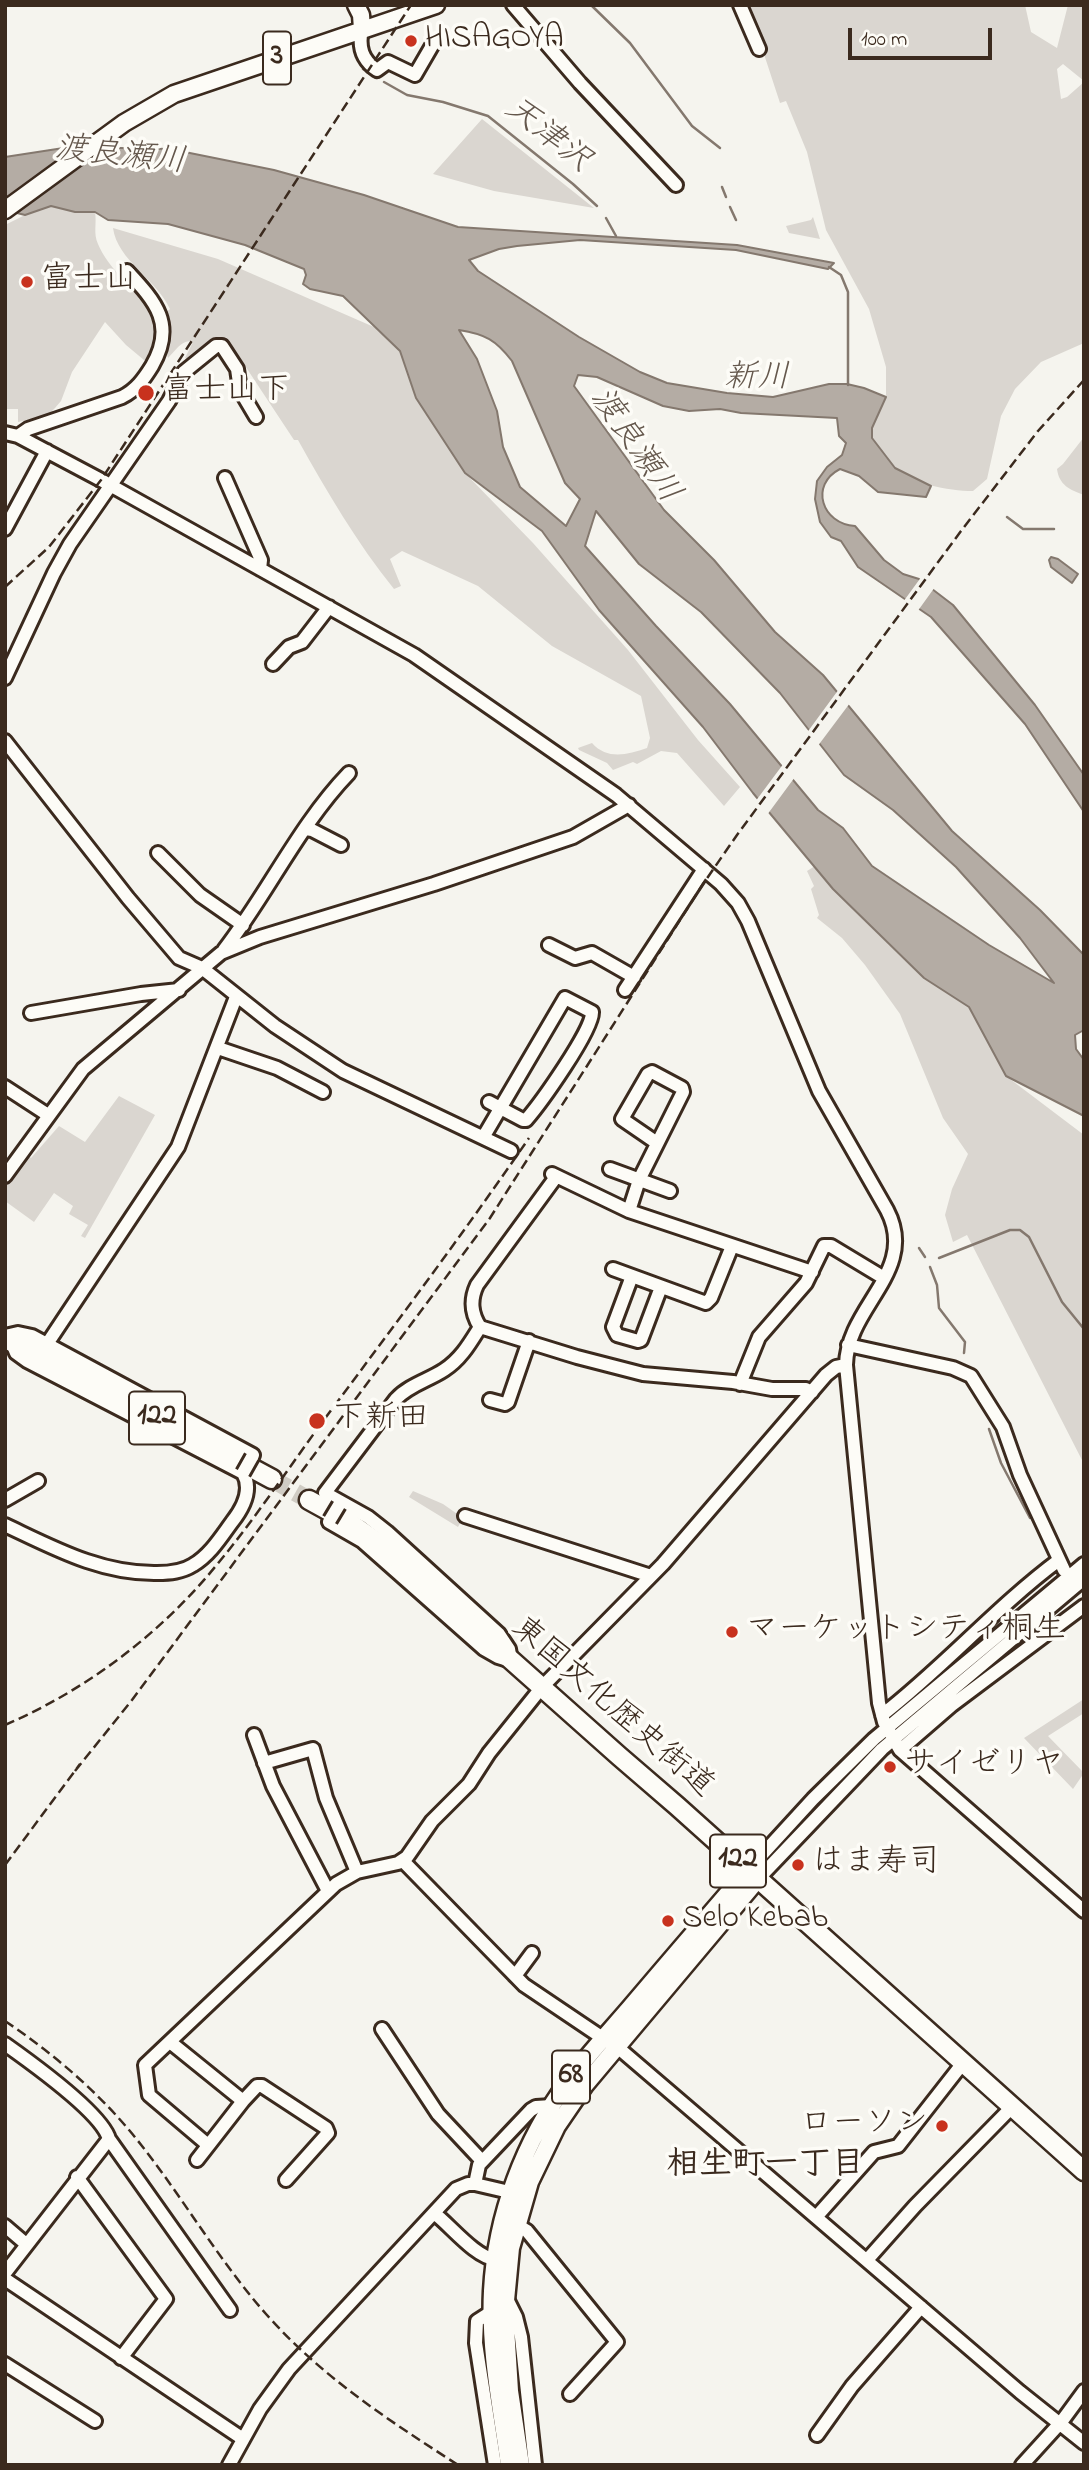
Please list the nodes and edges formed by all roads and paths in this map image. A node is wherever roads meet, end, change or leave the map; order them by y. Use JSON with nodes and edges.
{"nodes":[{"id":1,"x":356,"y":5,"type":"edge"},
{"id":2,"x":436,"y":5,"type":"edge"},
{"id":3,"x":513,"y":5,"type":"edge"},
{"id":4,"x":740,"y":5,"type":"edge"},
{"id":5,"x":362,"y":29,"type":"junction"},
{"id":6,"x":433,"y":44,"type":"dead end"},
{"id":7,"x":760,"y":49,"type":"dead end"},
{"id":8,"x":676,"y":185,"type":"dead end"},
{"id":9,"x":5,"y":210,"type":"edge"},
{"id":10,"x":127,"y":271,"type":"dead end"},
{"id":11,"x":256,"y":417,"type":"dead end"},
{"id":12,"x":12,"y":435,"type":"edge"},
{"id":13,"x":47,"y":451,"type":"junction"},
{"id":14,"x":225,"y":478,"type":"dead end"},
{"id":15,"x":110,"y":487,"type":"junction"},
{"id":16,"x":5,"y":529,"type":"edge"},
{"id":17,"x":260,"y":569,"type":"junction"},
{"id":18,"x":329,"y":607,"type":"junction"},
{"id":19,"x":273,"y":664,"type":"dead end"},
{"id":20,"x":5,"y":678,"type":"edge"},
{"id":21,"x":5,"y":741,"type":"edge"},
{"id":22,"x":349,"y":773,"type":"dead end"},
{"id":23,"x":629,"y":805,"type":"junction"},
{"id":24,"x":306,"y":829,"type":"junction"},
{"id":25,"x":341,"y":845,"type":"dead end"},
{"id":26,"x":159,"y":853,"type":"dead end"},
{"id":27,"x":704,"y":869,"type":"junction"},
{"id":28,"x":243,"y":925,"type":"junction"},
{"id":29,"x":549,"y":945,"type":"dead end"},
{"id":30,"x":222,"y":953,"type":"junction"},
{"id":31,"x":202,"y":968,"type":"junction"},
{"id":32,"x":634,"y":976,"type":"junction"},
{"id":33,"x":178,"y":990,"type":"junction"},
{"id":34,"x":625,"y":990,"type":"dead end"},
{"id":35,"x":236,"y":997,"type":"junction"},
{"id":36,"x":31,"y":1013,"type":"dead end"},
{"id":37,"x":218,"y":1048,"type":"junction"},
{"id":38,"x":5,"y":1087,"type":"edge"},
{"id":39,"x":323,"y":1092,"type":"dead end"},
{"id":40,"x":494,"y":1105,"type":"junction"},
{"id":41,"x":48,"y":1115,"type":"junction"},
{"id":42,"x":484,"y":1136,"type":"junction"},
{"id":43,"x":657,"y":1143,"type":"junction"},
{"id":44,"x":511,"y":1150,"type":"dead end"},
{"id":45,"x":610,"y":1169,"type":"dead end"},
{"id":46,"x":5,"y":1175,"type":"edge"},
{"id":47,"x":639,"y":1180,"type":"junction"},
{"id":48,"x":670,"y":1191,"type":"dead end"},
{"id":49,"x":629,"y":1210,"type":"junction"},
{"id":50,"x":732,"y":1247,"type":"junction"},
{"id":51,"x":613,"y":1269,"type":"dead end"},
{"id":52,"x":812,"y":1272,"type":"junction"},
{"id":53,"x":632,"y":1276,"type":"junction"},
{"id":54,"x":884,"y":1278,"type":"junction"},
{"id":55,"x":662,"y":1287,"type":"junction"},
{"id":56,"x":480,"y":1326,"type":"junction"},
{"id":57,"x":7,"y":1339,"type":"edge"},
{"id":58,"x":529,"y":1341,"type":"junction"},
{"id":59,"x":47,"y":1344,"type":"junction"},
{"id":60,"x":848,"y":1345,"type":"junction"},
{"id":61,"x":846,"y":1364,"type":"junction"},
{"id":62,"x":740,"y":1384,"type":"junction"},
{"id":63,"x":812,"y":1392,"type":"junction"},
{"id":64,"x":490,"y":1400,"type":"dead end"},
{"id":65,"x":243,"y":1473,"type":"junction"},
{"id":66,"x":272,"y":1479,"type":"tunnel mouth"},
{"id":67,"x":38,"y":1481,"type":"dead end"},
{"id":68,"x":5,"y":1500,"type":"edge"},
{"id":69,"x":309,"y":1500,"type":"tunnel mouth"},
{"id":70,"x":340,"y":1503,"type":"junction"},
{"id":71,"x":465,"y":1516,"type":"dead end"},
{"id":72,"x":5,"y":1525,"type":"edge"},
{"id":73,"x":1084,"y":1564,"type":"edge"},
{"id":74,"x":651,"y":1576,"type":"junction"},
{"id":75,"x":1084,"y":1579,"type":"edge"},
{"id":76,"x":1082,"y":1600,"type":"edge"},
{"id":77,"x":512,"y":1661,"type":"junction"},
{"id":78,"x":542,"y":1687,"type":"junction"},
{"id":79,"x":882,"y":1715,"type":"junction"},
{"id":80,"x":254,"y":1735,"type":"dead end"},
{"id":81,"x":893,"y":1739,"type":"junction"},
{"id":82,"x":264,"y":1763,"type":"junction"},
{"id":83,"x":403,"y":1861,"type":"junction"},
{"id":84,"x":357,"y":1872,"type":"junction"},
{"id":85,"x":753,"y":1874,"type":"junction"},
{"id":86,"x":328,"y":1891,"type":"junction"},
{"id":87,"x":1084,"y":1911,"type":"edge"},
{"id":88,"x":533,"y":1953,"type":"dead end"},
{"id":89,"x":515,"y":1976,"type":"junction"},
{"id":90,"x":382,"y":2029,"type":"dead end"},
{"id":91,"x":170,"y":2042,"type":"junction"},
{"id":92,"x":610,"y":2042,"type":"junction"},
{"id":93,"x":5,"y":2045,"type":"edge"},
{"id":94,"x":962,"y":2063,"type":"junction"},
{"id":95,"x":243,"y":2101,"type":"junction"},
{"id":96,"x":552,"y":2106,"type":"junction"},
{"id":97,"x":1012,"y":2107,"type":"junction"},
{"id":98,"x":109,"y":2139,"type":"junction"},
{"id":99,"x":208,"y":2145,"type":"junction"},
{"id":100,"x":197,"y":2160,"type":"dead end"},
{"id":101,"x":482,"y":2161,"type":"junction"},
{"id":102,"x":1084,"y":2171,"type":"edge"},
{"id":103,"x":77,"y":2177,"type":"junction"},
{"id":104,"x":286,"y":2180,"type":"dead end"},
{"id":105,"x":475,"y":2184,"type":"junction"},
{"id":106,"x":518,"y":2194,"type":"junction"},
{"id":107,"x":434,"y":2213,"type":"junction"},
{"id":108,"x":817,"y":2216,"type":"junction"},
{"id":109,"x":517,"y":2225,"type":"junction"},
{"id":110,"x":5,"y":2226,"type":"edge"},
{"id":111,"x":26,"y":2244,"type":"junction"},
{"id":112,"x":495,"y":2259,"type":"junction"},
{"id":113,"x":867,"y":2260,"type":"junction"},
{"id":114,"x":5,"y":2273,"type":"edge"},
{"id":115,"x":5,"y":2279,"type":"edge"},
{"id":116,"x":506,"y":2297,"type":"junction"},
{"id":117,"x":921,"y":2307,"type":"junction"},
{"id":118,"x":230,"y":2310,"type":"dead end"},
{"id":119,"x":491,"y":2312,"type":"junction"},
{"id":120,"x":121,"y":2358,"type":"junction"},
{"id":121,"x":5,"y":2364,"type":"edge"},
{"id":122,"x":1084,"y":2391,"type":"edge"},
{"id":123,"x":570,"y":2394,"type":"dead end"},
{"id":124,"x":95,"y":2421,"type":"dead end"},
{"id":125,"x":1058,"y":2424,"type":"junction"},
{"id":126,"x":817,"y":2435,"type":"dead end"},
{"id":127,"x":243,"y":2439,"type":"junction"},
{"id":128,"x":1084,"y":2443,"type":"edge"},
{"id":129,"x":229,"y":2465,"type":"edge"},
{"id":130,"x":495,"y":2465,"type":"edge"},
{"id":131,"x":509,"y":2465,"type":"edge"},
{"id":132,"x":522,"y":2465,"type":"edge"},
{"id":133,"x":535,"y":2465,"type":"edge"},
{"id":134,"x":1023,"y":2465,"type":"edge"}],
"edges":[{"from":1,"to":5,"type":"main road"},
{"from":2,"to":5,"type":"main road","number":"3"},
{"from":3,"to":8,"type":"street"},
{"from":4,"to":7,"type":"street"},
{"from":5,"to":6,"type":"street"},
{"from":5,"to":9,"type":"main road","number":"3"},
{"from":10,"to":12,"type":"street"},
{"from":11,"to":15,"type":"street"},
{"from":12,"to":13,"type":"street"},
{"from":13,"to":15,"type":"street"},
{"from":13,"to":16,"type":"street"},
{"from":14,"to":17,"type":"street"},
{"from":15,"to":17,"type":"street"},
{"from":15,"to":20,"type":"street"},
{"from":17,"to":18,"type":"street"},
{"from":18,"to":19,"type":"street"},
{"from":18,"to":23,"type":"street"},
{"from":21,"to":31,"type":"street"},
{"from":22,"to":24,"type":"street"},
{"from":23,"to":27,"type":"street"},
{"from":23,"to":30,"type":"street"},
{"from":24,"to":25,"type":"street"},
{"from":24,"to":28,"type":"street"},
{"from":26,"to":28,"type":"street"},
{"from":27,"to":32,"type":"street"},
{"from":27,"to":54,"type":"street"},
{"from":28,"to":30,"type":"street"},
{"from":29,"to":32,"type":"street"},
{"from":30,"to":31,"type":"street"},
{"from":31,"to":33,"type":"street"},
{"from":31,"to":35,"type":"street"},
{"from":32,"to":34,"type":"street"},
{"from":33,"to":36,"type":"street"},
{"from":33,"to":41,"type":"street"},
{"from":35,"to":37,"type":"street"},
{"from":35,"to":42,"type":"street"},
{"from":37,"to":39,"type":"street"},
{"from":37,"to":59,"type":"street"},
{"from":38,"to":41,"type":"street"},
{"from":40,"to":40,"type":"street"},
{"from":40,"to":42,"type":"street"},
{"from":41,"to":46,"type":"street"},
{"from":42,"to":44,"type":"street"},
{"from":43,"to":43,"type":"street"},
{"from":43,"to":47,"type":"street"},
{"from":45,"to":47,"type":"street"},
{"from":47,"to":48,"type":"street"},
{"from":47,"to":49,"type":"street"},
{"from":49,"to":50,"type":"street"},
{"from":49,"to":56,"type":"street"},
{"from":50,"to":52,"type":"street"},
{"from":50,"to":55,"type":"street"},
{"from":51,"to":53,"type":"street"},
{"from":52,"to":54,"type":"street"},
{"from":52,"to":62,"type":"street"},
{"from":53,"to":55,"type":"street"},
{"from":53,"to":55,"type":"street"},
{"from":54,"to":60,"type":"street"},
{"from":56,"to":58,"type":"street"},
{"from":56,"to":70,"type":"street"},
{"from":57,"to":59,"type":"street"},
{"from":57,"to":65,"type":"street"},
{"from":57,"to":66,"type":"highway","number":"122"},
{"from":58,"to":62,"type":"street"},
{"from":58,"to":64,"type":"street"},
{"from":59,"to":65,"type":"street","bridge":true},
{"from":60,"to":61,"type":"street"},
{"from":60,"to":79,"type":"street"},
{"from":61,"to":63,"type":"street"},
{"from":61,"to":79,"type":"street"},
{"from":62,"to":63,"type":"street"},
{"from":63,"to":74,"type":"street"},
{"from":65,"to":72,"type":"street"},
{"from":67,"to":68,"type":"street"},
{"from":69,"to":77,"type":"highway","name":"東国文化歴史街道","number":"122"},
{"from":70,"to":77,"type":"street"},
{"from":70,"to":77,"type":"street","bridge":true},
{"from":71,"to":74,"type":"street"},
{"from":73,"to":81,"type":"street"},
{"from":74,"to":78,"type":"street"},
{"from":75,"to":81,"type":"street"},
{"from":76,"to":81,"type":"street"},
{"from":77,"to":78,"type":"highway","name":"東国文化歴史街道","number":"122"},
{"from":78,"to":83,"type":"street"},
{"from":78,"to":85,"type":"highway","name":"東国文化歴史街道","number":"122"},
{"from":79,"to":81,"type":"street"},
{"from":80,"to":82,"type":"street"},
{"from":81,"to":85,"type":"street"},
{"from":81,"to":87,"type":"street"},
{"from":82,"to":84,"type":"street"},
{"from":82,"to":86,"type":"street"},
{"from":83,"to":84,"type":"street"},
{"from":83,"to":89,"type":"street"},
{"from":84,"to":86,"type":"street"},
{"from":85,"to":92,"type":"main road","number":"68"},
{"from":85,"to":94,"type":"highway","name":"東国文化歴史街道","number":"122"},
{"from":86,"to":91,"type":"street"},
{"from":88,"to":89,"type":"street"},
{"from":89,"to":92,"type":"street"},
{"from":90,"to":101,"type":"street"},
{"from":91,"to":95,"type":"street"},
{"from":91,"to":99,"type":"street"},
{"from":92,"to":96,"type":"main road","number":"68"},
{"from":92,"to":106,"type":"main road","number":"68"},
{"from":92,"to":108,"type":"street"},
{"from":93,"to":98,"type":"street"},
{"from":94,"to":97,"type":"highway","name":"東国文化歴史街道","number":"122"},
{"from":94,"to":108,"type":"street"},
{"from":95,"to":99,"type":"street"},
{"from":95,"to":104,"type":"street"},
{"from":96,"to":101,"type":"street"},
{"from":96,"to":106,"type":"main road","number":"68"},
{"from":97,"to":102,"type":"highway","name":"東国文化歴史街道","number":"122"},
{"from":97,"to":113,"type":"street"},
{"from":98,"to":103,"type":"street"},
{"from":98,"to":118,"type":"street"},
{"from":99,"to":100,"type":"street"},
{"from":101,"to":105,"type":"street"},
{"from":103,"to":111,"type":"street"},
{"from":103,"to":120,"type":"street"},
{"from":105,"to":106,"type":"street"},
{"from":105,"to":107,"type":"street"},
{"from":106,"to":109,"type":"main road","number":"68"},
{"from":106,"to":112,"type":"main road","number":"68"},
{"from":107,"to":112,"type":"street"},
{"from":107,"to":127,"type":"street"},
{"from":108,"to":113,"type":"street"},
{"from":109,"to":116,"type":"main road","number":"68"},
{"from":109,"to":123,"type":"street"},
{"from":110,"to":111,"type":"street"},
{"from":111,"to":114,"type":"street"},
{"from":112,"to":119,"type":"main road","number":"68"},
{"from":113,"to":117,"type":"street"},
{"from":115,"to":120,"type":"street"},
{"from":116,"to":132,"type":"main road","number":"68"},
{"from":116,"to":133,"type":"street"},
{"from":117,"to":125,"type":"street"},
{"from":117,"to":126,"type":"street"},
{"from":119,"to":130,"type":"street"},
{"from":119,"to":131,"type":"main road","number":"68"},
{"from":120,"to":127,"type":"street"},
{"from":121,"to":124,"type":"street"},
{"from":122,"to":125,"type":"street"},
{"from":125,"to":128,"type":"street"},
{"from":125,"to":134,"type":"street"},
{"from":127,"to":129,"type":"street"}]}
